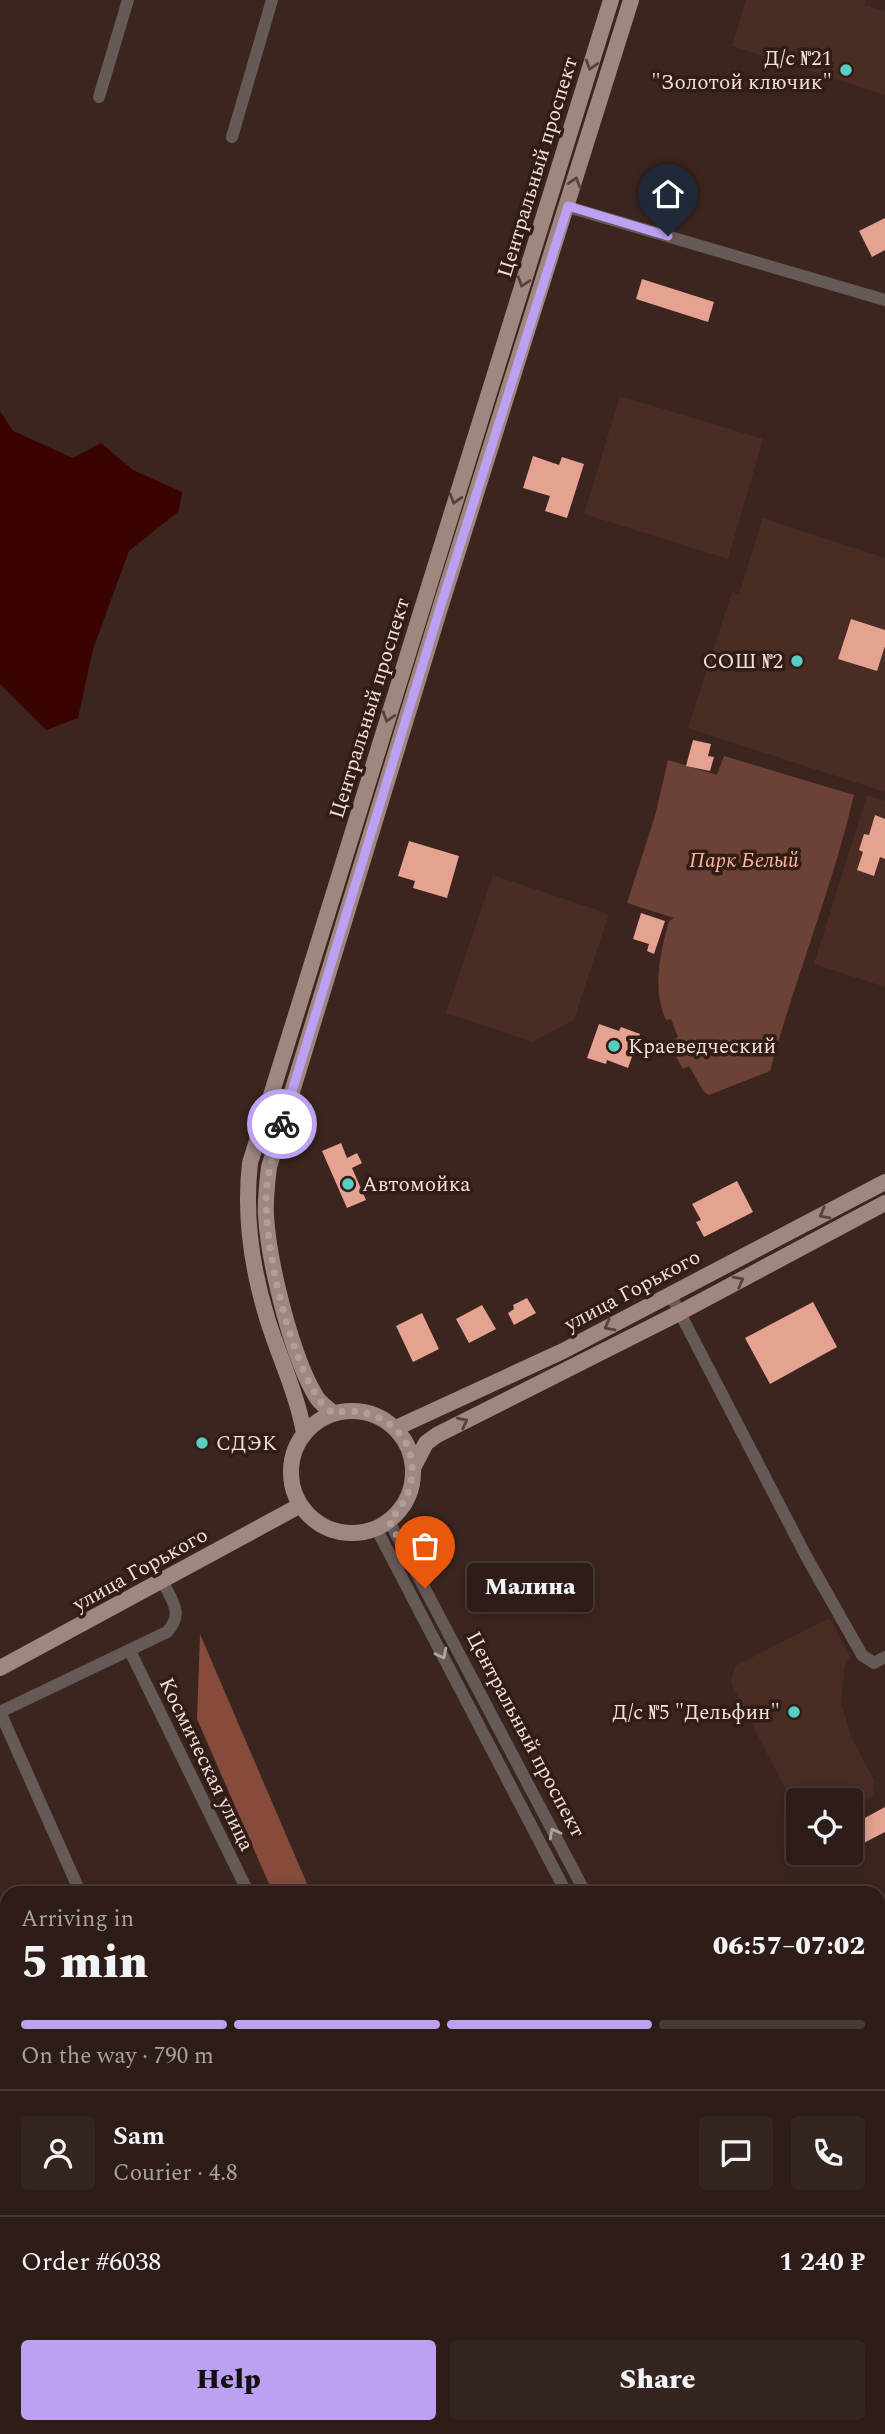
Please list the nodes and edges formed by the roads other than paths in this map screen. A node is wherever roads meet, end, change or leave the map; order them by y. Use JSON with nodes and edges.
{"nodes":[{"id":1,"x":128,"y":0,"type":"edge"},
{"id":2,"x":272,"y":0,"type":"edge"},
{"id":3,"x":611,"y":0,"type":"edge"},
{"id":4,"x":631,"y":0,"type":"edge"},
{"id":5,"x":99,"y":97,"type":"dead end"},
{"id":6,"x":232,"y":137,"type":"dead end"},
{"id":7,"x":550,"y":200,"type":"junction"},
{"id":8,"x":568,"y":206,"type":"junction"},
{"id":9,"x":885,"y":300,"type":"edge"},
{"id":10,"x":362,"y":801,"type":"junction"},
{"id":11,"x":380,"y":807,"type":"junction"},
{"id":12,"x":885,"y":1182,"type":"edge"},
{"id":13,"x":885,"y":1203,"type":"edge"},
{"id":14,"x":247,"y":1217,"type":"junction"},
{"id":15,"x":266,"y":1217,"type":"junction"},
{"id":16,"x":670,"y":1294,"type":"junction"},
{"id":17,"x":679,"y":1313,"type":"junction"},
{"id":18,"x":333,"y":1413,"type":"junction"},
{"id":19,"x":396,"y":1428,"type":"junction"},
{"id":20,"x":304,"y":1433,"type":"junction"},
{"id":21,"x":414,"y":1466,"type":"junction"},
{"id":22,"x":299,"y":1506,"type":"junction"},
{"id":23,"x":383,"y":1525,"type":"junction"},
{"id":24,"x":162,"y":1580,"type":"junction"},
{"id":25,"x":130,"y":1651,"type":"junction"},
{"id":26,"x":885,"y":1657,"type":"edge"},
{"id":27,"x":0,"y":1668,"type":"edge"},
{"id":28,"x":0,"y":1712,"type":"edge"},
{"id":29,"x":77,"y":1886,"type":"edge"},
{"id":30,"x":245,"y":1886,"type":"edge"},
{"id":31,"x":563,"y":1886,"type":"edge"},
{"id":32,"x":582,"y":1886,"type":"edge"}],
"edges":[{"from":1,"to":5,"type":"street"},
{"from":2,"to":6,"type":"street"},
{"from":3,"to":7,"type":"main road","name":"Центральный проспект","one_way":true},
{"from":8,"to":4,"type":"main road","name":"Центральный проспект","one_way":true},
{"from":7,"to":8,"type":"main road"},
{"from":7,"to":10,"type":"main road","name":"Центральный проспект","one_way":true},
{"from":8,"to":9,"type":"street"},
{"from":8,"to":11,"type":"main road","name":"Центральный проспект"},
{"from":10,"to":11,"type":"main road"},
{"from":10,"to":14,"type":"main road","name":"Центральный проспект"},
{"from":11,"to":15,"type":"main road","name":"Центральный проспект"},
{"from":12,"to":16,"type":"main road","name":"улица Горького","one_way":true},
{"from":17,"to":13,"type":"main road","name":"улица Горького","one_way":true},
{"from":14,"to":15,"type":"main road"},
{"from":14,"to":20,"type":"main road","name":"Центральный проспект"},
{"from":15,"to":18,"type":"main road","name":"Центральный проспект"},
{"from":16,"to":17,"type":"street"},
{"from":16,"to":19,"type":"main road","name":"улица Горького","one_way":true},
{"from":21,"to":17,"type":"main road","name":"улица Горького","one_way":true},
{"from":17,"to":26,"type":"street"},
{"from":18,"to":19,"type":"main road"},
{"from":18,"to":20,"type":"main road"},
{"from":19,"to":21,"type":"main road"},
{"from":20,"to":22,"type":"main road"},
{"from":21,"to":23,"type":"main road"},
{"from":22,"to":23,"type":"main road"},
{"from":22,"to":24,"type":"main road","name":"улица Горького"},
{"from":23,"to":31,"type":"street","name":"Центральный проспект","one_way":true},
{"from":32,"to":23,"type":"street","name":"Центральный проспект","one_way":true},
{"from":24,"to":25,"type":"street"},
{"from":24,"to":27,"type":"main road","name":"улица Горького"},
{"from":25,"to":28,"type":"street"},
{"from":25,"to":30,"type":"street","name":"Космическая улица"},
{"from":28,"to":29,"type":"street"}]}
